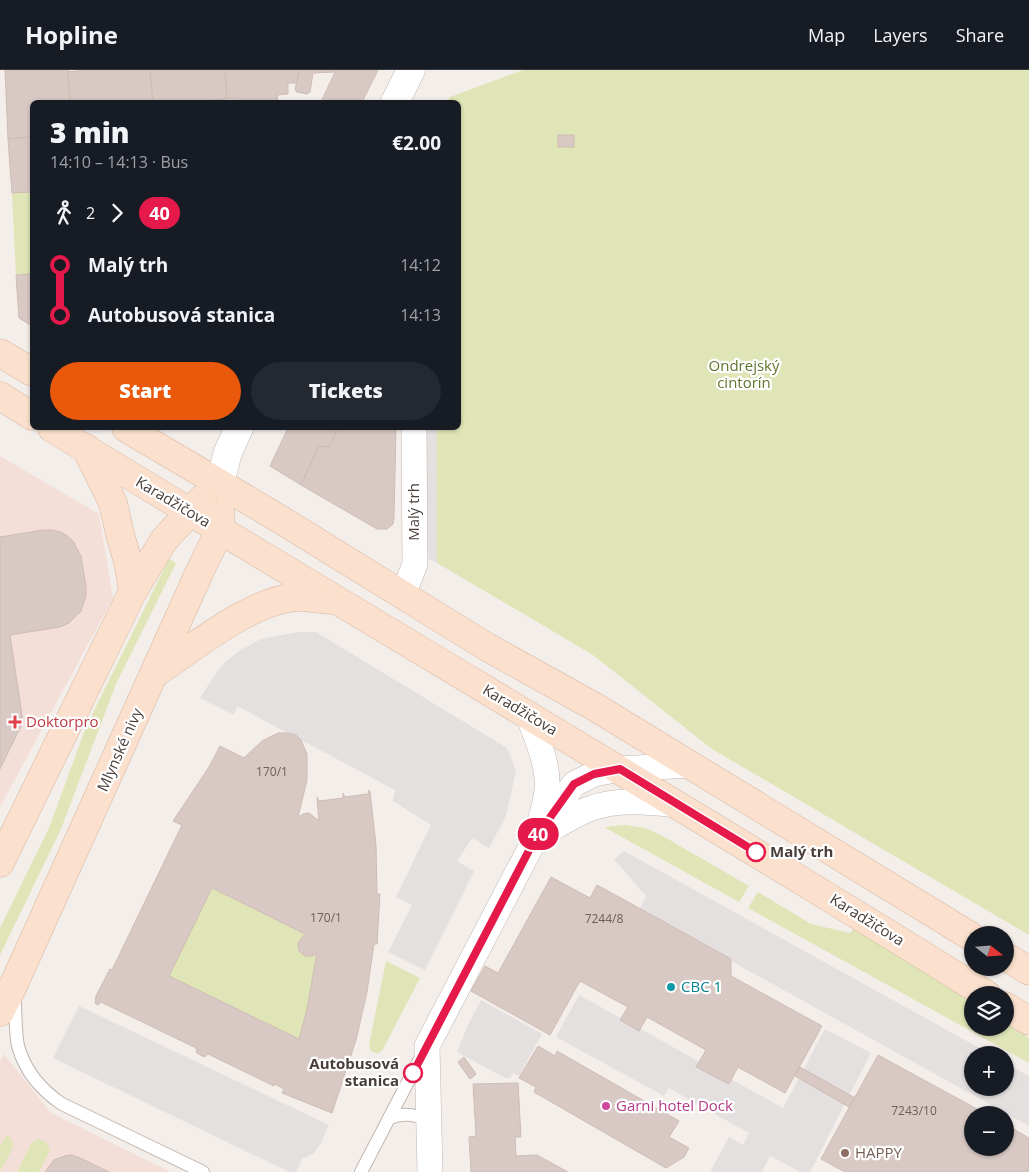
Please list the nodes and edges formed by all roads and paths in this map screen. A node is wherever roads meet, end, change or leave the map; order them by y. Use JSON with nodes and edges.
{"nodes":[{"id":1,"x":411,"y":70,"type":"edge"},
{"id":2,"x":396,"y":100,"type":"edge"},
{"id":3,"x":0,"y":353,"type":"edge"},
{"id":4,"x":30,"y":371,"type":"edge"},
{"id":5,"x":0,"y":396,"type":"edge"},
{"id":6,"x":30,"y":415,"type":"edge"},
{"id":7,"x":55,"y":430,"type":"edge"},
{"id":8,"x":129,"y":430,"type":"edge"},
{"id":9,"x":239,"y":430,"type":"edge"},
{"id":10,"x":414,"y":430,"type":"edge"},
{"id":11,"x":86,"y":448,"type":"junction"},
{"id":12,"x":220,"y":483,"type":"junction"},
{"id":13,"x":189,"y":511,"type":"junction"},
{"id":14,"x":220,"y":530,"type":"junction"},
{"id":15,"x":133,"y":591,"type":"junction"},
{"id":16,"x":403,"y":595,"type":"junction"},
{"id":17,"x":336,"y":601,"type":"junction"},
{"id":18,"x":154,"y":674,"type":"junction"},
{"id":19,"x":528,"y":715,"type":"junction"},
{"id":20,"x":689,"y":765,"type":"junction"},
{"id":21,"x":620,"y":769,"type":"junction"},
{"id":22,"x":680,"y":805,"type":"junction"},
{"id":23,"x":536,"y":837,"type":"junction"},
{"id":24,"x":0,"y":863,"type":"edge"},
{"id":25,"x":964,"y":932,"type":"edge"},
{"id":26,"x":1014,"y":961,"type":"edge"},
{"id":27,"x":1029,"y":970,"type":"edge"},
{"id":28,"x":973,"y":986,"type":"edge"},
{"id":29,"x":7,"y":993,"type":"edge"},
{"id":30,"x":0,"y":1012,"type":"edge"},
{"id":31,"x":1014,"y":1012,"type":"edge"},
{"id":32,"x":1029,"y":1021,"type":"edge"},
{"id":33,"x":427,"y":1046,"type":"junction"},
{"id":34,"x":389,"y":1118,"type":"junction"},
{"id":35,"x":428,"y":1120,"type":"junction"},
{"id":36,"x":203,"y":1172,"type":"edge"},
{"id":37,"x":361,"y":1172,"type":"edge"},
{"id":38,"x":430,"y":1172,"type":"edge"}],
"edges":[{"from":1,"to":2,"type":"street"},
{"from":3,"to":4,"type":"main road"},
{"from":5,"to":6,"type":"main road"},
{"from":7,"to":11,"type":"main road","name":"Karadžičova"},
{"from":8,"to":12,"type":"main road"},
{"from":9,"to":12,"type":"street","name":"Mlynské nivy"},
{"from":10,"to":16,"type":"street","name":"Malý trh"},
{"from":11,"to":13,"type":"main road","name":"Karadžičova"},
{"from":11,"to":15,"type":"main road"},
{"from":12,"to":13,"type":"main road"},
{"from":12,"to":14,"type":"main road","name":"Mlynské nivy"},
{"from":12,"to":16,"type":"main road"},
{"from":13,"to":14,"type":"main road","name":"Karadžičova"},
{"from":13,"to":15,"type":"main road"},
{"from":14,"to":17,"type":"main road","name":"Karadžičova"},
{"from":14,"to":18,"type":"main road","name":"Mlynské nivy"},
{"from":15,"to":24,"type":"main road"},
{"from":16,"to":20,"type":"main road"},
{"from":17,"to":18,"type":"main road"},
{"from":17,"to":19,"type":"main road","name":"Karadžičova"},
{"from":18,"to":29,"type":"main road","name":"Mlynské nivy"},
{"from":19,"to":21,"type":"main road","name":"Karadžičova"},
{"from":19,"to":23,"type":"street"},
{"from":20,"to":21,"type":"street"},
{"from":20,"to":25,"type":"main road"},
{"from":21,"to":22,"type":"main road","name":"Karadžičova"},
{"from":21,"to":23,"type":"street"},
{"from":22,"to":23,"type":"street"},
{"from":22,"to":28,"type":"main road","name":"Karadžičova"},
{"from":23,"to":33,"type":"street"},
{"from":26,"to":27,"type":"main road"},
{"from":29,"to":30,"type":"main road","name":"Mlynské nivy"},
{"from":29,"to":36,"type":"lane"},
{"from":31,"to":32,"type":"main road"},
{"from":33,"to":34,"type":"lane"},
{"from":33,"to":35,"type":"street"},
{"from":34,"to":35,"type":"lane"},
{"from":34,"to":37,"type":"lane"},
{"from":35,"to":38,"type":"street"}]}
